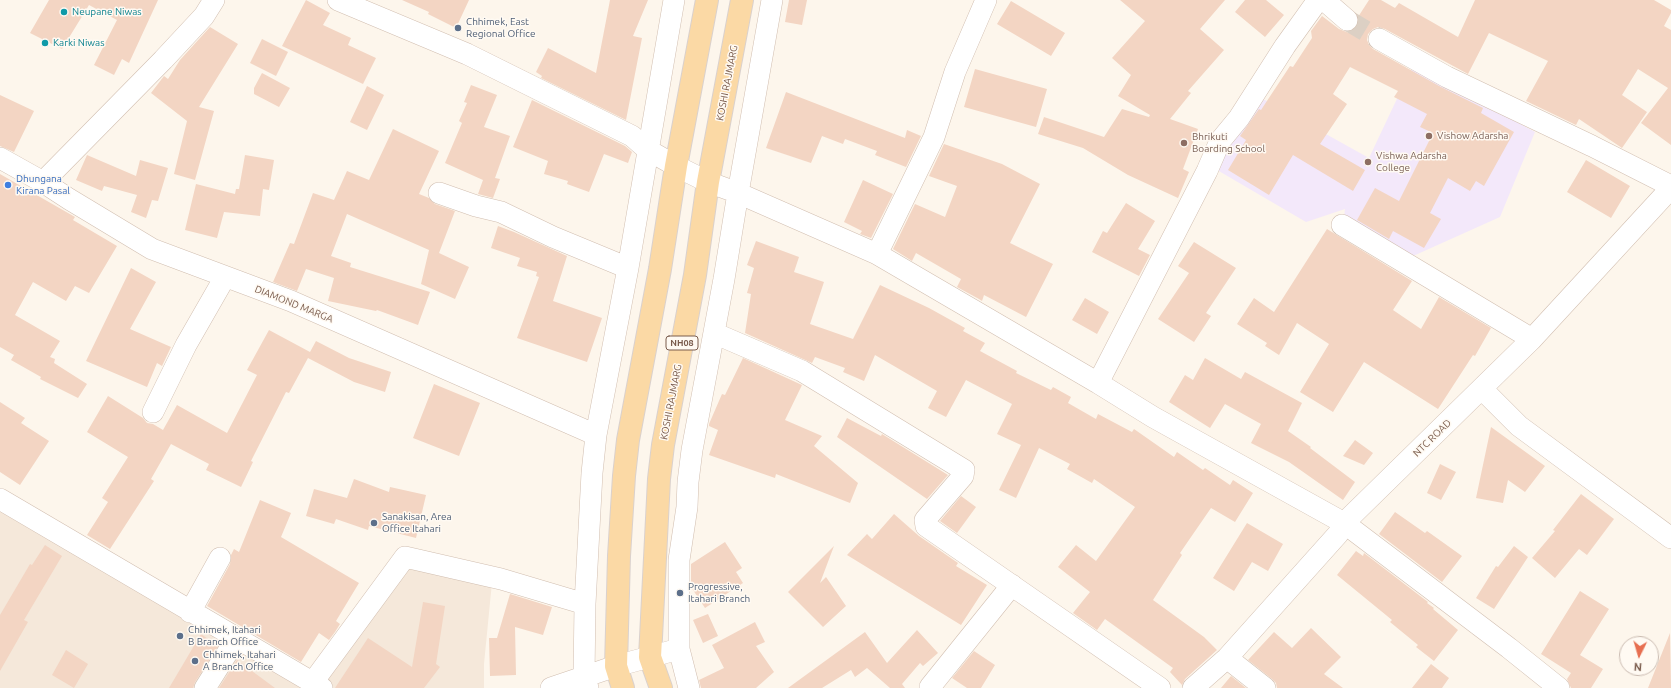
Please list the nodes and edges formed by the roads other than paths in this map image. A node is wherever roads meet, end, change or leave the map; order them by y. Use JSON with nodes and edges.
{"nodes":[{"id":1,"x":214,"y":0,"type":"edge"},
{"id":2,"x":338,"y":0,"type":"edge"},
{"id":3,"x":674,"y":0,"type":"edge"},
{"id":4,"x":706,"y":0,"type":"edge"},
{"id":5,"x":742,"y":0,"type":"edge"},
{"id":6,"x":772,"y":0,"type":"edge"},
{"id":7,"x":986,"y":0,"type":"edge"},
{"id":8,"x":1318,"y":0,"type":"edge"},
{"id":9,"x":1324,"y":0,"type":"edge"},
{"id":10,"x":1347,"y":20,"type":"tunnel mouth"},
{"id":11,"x":1379,"y":39,"type":"tunnel mouth"},
{"id":12,"x":648,"y":150,"type":"junction"},
{"id":13,"x":0,"y":158,"type":"edge"},
{"id":14,"x":676,"y":166,"type":"junction"},
{"id":15,"x":43,"y":182,"type":"junction"},
{"id":16,"x":708,"y":182,"type":"junction"},
{"id":17,"x":1671,"y":187,"type":"edge"},
{"id":18,"x":439,"y":193,"type":"dead end"},
{"id":19,"x":738,"y":193,"type":"junction"},
{"id":20,"x":1342,"y":226,"type":"dead end"},
{"id":21,"x":877,"y":254,"type":"junction"},
{"id":22,"x":628,"y":268,"type":"junction"},
{"id":23,"x":225,"y":277,"type":"junction"},
{"id":24,"x":714,"y":334,"type":"junction"},
{"id":25,"x":1532,"y":339,"type":"junction"},
{"id":26,"x":1098,"y":382,"type":"junction"},
{"id":27,"x":1482,"y":389,"type":"junction"},
{"id":28,"x":153,"y":412,"type":"dead end"},
{"id":29,"x":596,"y":435,"type":"junction"},
{"id":30,"x":0,"y":498,"type":"edge"},
{"id":31,"x":1344,"y":523,"type":"junction"},
{"id":32,"x":1671,"y":538,"type":"edge"},
{"id":33,"x":220,"y":558,"type":"dead end"},
{"id":34,"x":1012,"y":585,"type":"junction"},
{"id":35,"x":585,"y":604,"type":"junction"},
{"id":36,"x":190,"y":612,"type":"junction"},
{"id":37,"x":236,"y":638,"type":"junction"},
{"id":38,"x":679,"y":649,"type":"junction"},
{"id":39,"x":650,"y":657,"type":"junction"},
{"id":40,"x":1227,"y":658,"type":"junction"},
{"id":41,"x":616,"y":666,"type":"junction"},
{"id":42,"x":586,"y":682,"type":"edge"},
{"id":43,"x":317,"y":685,"type":"edge"},
{"id":44,"x":930,"y":687,"type":"dead end"},
{"id":45,"x":205,"y":688,"type":"edge"},
{"id":46,"x":551,"y":688,"type":"edge"},
{"id":47,"x":623,"y":688,"type":"edge"},
{"id":48,"x":661,"y":688,"type":"edge"},
{"id":49,"x":689,"y":688,"type":"edge"},
{"id":50,"x":1160,"y":688,"type":"edge"},
{"id":51,"x":1193,"y":688,"type":"edge"},
{"id":52,"x":1265,"y":688,"type":"edge"},
{"id":53,"x":1559,"y":688,"type":"edge"}],
"edges":[{"from":1,"to":15,"type":"street"},
{"from":2,"to":12,"type":"street"},
{"from":3,"to":12,"type":"street"},
{"from":4,"to":14,"type":"main road"},
{"from":5,"to":16,"type":"main road","name":"KOSHI RAJMARG","number":"NH08"},
{"from":6,"to":19,"type":"street"},
{"from":7,"to":21,"type":"street"},
{"from":8,"to":26,"type":"street"},
{"from":9,"to":10,"type":"street"},
{"from":11,"to":17,"type":"street"},
{"from":12,"to":14,"type":"street"},
{"from":12,"to":22,"type":"street"},
{"from":13,"to":15,"type":"street","name":"DIAMOND MARGA"},
{"from":14,"to":16,"type":"street"},
{"from":14,"to":41,"type":"main road"},
{"from":15,"to":23,"type":"street","name":"DIAMOND MARGA"},
{"from":16,"to":19,"type":"street"},
{"from":16,"to":39,"type":"main road","name":"KOSHI RAJMARG","number":"NH08"},
{"from":17,"to":25,"type":"street","name":"NTC ROAD"},
{"from":18,"to":22,"type":"street"},
{"from":19,"to":21,"type":"street"},
{"from":19,"to":24,"type":"street"},
{"from":20,"to":25,"type":"street"},
{"from":21,"to":26,"type":"street"},
{"from":22,"to":29,"type":"street"},
{"from":23,"to":28,"type":"street"},
{"from":23,"to":29,"type":"street","name":"DIAMOND MARGA"},
{"from":24,"to":34,"type":"street"},
{"from":24,"to":38,"type":"street"},
{"from":25,"to":27,"type":"street","name":"NTC ROAD"},
{"from":26,"to":31,"type":"street"},
{"from":27,"to":31,"type":"street","name":"NTC ROAD"},
{"from":27,"to":32,"type":"street"},
{"from":29,"to":35,"type":"street"},
{"from":30,"to":36,"type":"street"},
{"from":31,"to":40,"type":"street","name":"NTC ROAD"},
{"from":31,"to":53,"type":"street"},
{"from":33,"to":36,"type":"street"},
{"from":34,"to":44,"type":"street"},
{"from":34,"to":50,"type":"street"},
{"from":35,"to":42,"type":"street"},
{"from":35,"to":43,"type":"street"},
{"from":36,"to":37,"type":"street"},
{"from":37,"to":43,"type":"street"},
{"from":37,"to":45,"type":"street"},
{"from":38,"to":39,"type":"street"},
{"from":38,"to":49,"type":"street"},
{"from":39,"to":41,"type":"street"},
{"from":39,"to":48,"type":"main road","name":"KOSHI RAJMARG","number":"NH08"},
{"from":40,"to":51,"type":"street","name":"NTC ROAD"},
{"from":40,"to":52,"type":"street"},
{"from":41,"to":42,"type":"street"},
{"from":41,"to":47,"type":"main road"},
{"from":42,"to":46,"type":"street"}]}
